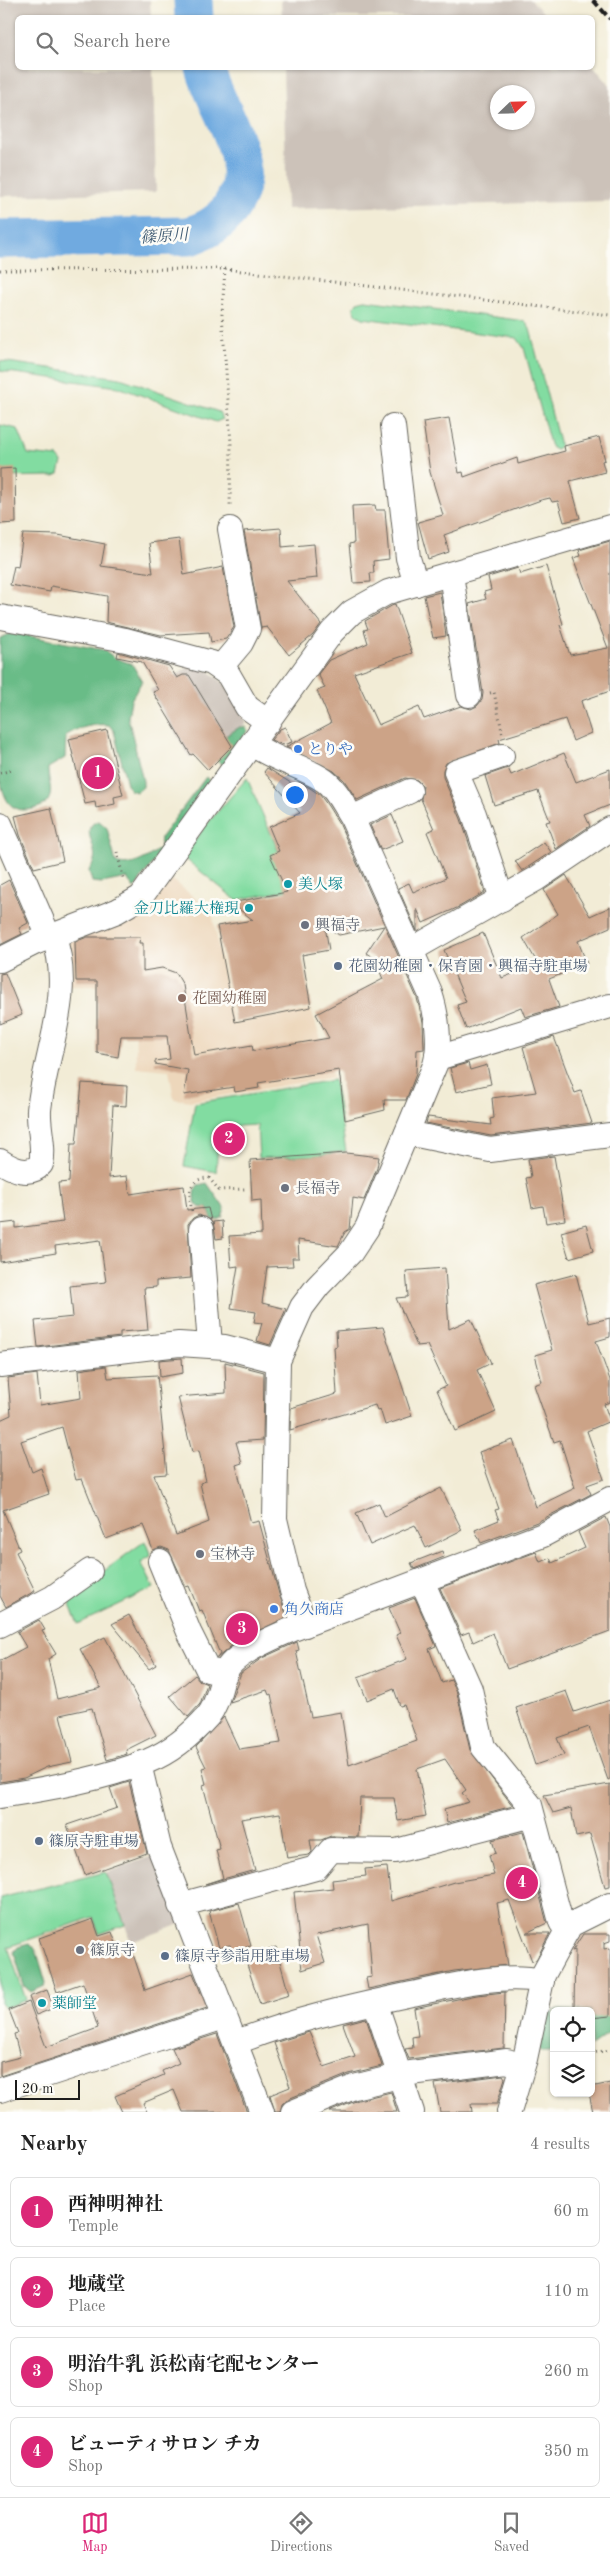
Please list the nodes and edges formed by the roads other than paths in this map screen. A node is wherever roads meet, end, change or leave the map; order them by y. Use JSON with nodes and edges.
{"nodes":[{"id":1,"x":393,"y":426,"type":"dead end"},
{"id":2,"x":610,"y":527,"type":"edge"},
{"id":3,"x":230,"y":529,"type":"road end"},
{"id":4,"x":451,"y":574,"type":"junction"},
{"id":5,"x":416,"y":584,"type":"junction"},
{"id":6,"x":0,"y":617,"type":"edge"},
{"id":7,"x":220,"y":668,"type":"junction"},
{"id":8,"x":470,"y":695,"type":"road end"},
{"id":9,"x":268,"y":722,"type":"junction"},
{"id":10,"x":252,"y":744,"type":"junction"},
{"id":11,"x":502,"y":756,"type":"road end"},
{"id":12,"x":410,"y":791,"type":"dead end"},
{"id":13,"x":352,"y":818,"type":"junction"},
{"id":14,"x":0,"y":824,"type":"edge"},
{"id":15,"x":610,"y":829,"type":"edge"},
{"id":16,"x":502,"y":900,"type":"junction"},
{"id":17,"x":51,"y":936,"type":"junction"},
{"id":18,"x":411,"y":950,"type":"junction"},
{"id":19,"x":0,"y":960,"type":"edge"},
{"id":20,"x":610,"y":1006,"type":"edge"},
{"id":21,"x":437,"y":1055,"type":"junction"},
{"id":22,"x":406,"y":1133,"type":"junction"},
{"id":23,"x":610,"y":1135,"type":"edge"},
{"id":24,"x":0,"y":1161,"type":"edge"},
{"id":25,"x":201,"y":1229,"type":"road end"},
{"id":26,"x":210,"y":1345,"type":"junction"},
{"id":27,"x":278,"y":1361,"type":"junction"},
{"id":28,"x":0,"y":1365,"type":"edge"},
{"id":29,"x":610,"y":1499,"type":"edge"},
{"id":30,"x":160,"y":1561,"type":"dead end"},
{"id":31,"x":90,"y":1571,"type":"dead end"},
{"id":32,"x":422,"y":1581,"type":"junction"},
{"id":33,"x":0,"y":1625,"type":"edge"},
{"id":34,"x":305,"y":1625,"type":"junction"},
{"id":35,"x":225,"y":1674,"type":"junction"},
{"id":36,"x":139,"y":1764,"type":"junction"},
{"id":37,"x":0,"y":1796,"type":"edge"},
{"id":38,"x":532,"y":1815,"type":"junction"},
{"id":39,"x":180,"y":1905,"type":"junction"},
{"id":40,"x":610,"y":1905,"type":"edge"},
{"id":41,"x":567,"y":1931,"type":"junction"},
{"id":42,"x":542,"y":1981,"type":"junction"},
{"id":43,"x":375,"y":2002,"type":"junction"},
{"id":44,"x":224,"y":2018,"type":"junction"},
{"id":45,"x":235,"y":2043,"type":"junction"},
{"id":46,"x":522,"y":2066,"type":"junction"},
{"id":47,"x":399,"y":2076,"type":"junction"},
{"id":48,"x":0,"y":2090,"type":"edge"},
{"id":49,"x":262,"y":2112,"type":"edge"},
{"id":50,"x":293,"y":2112,"type":"edge"},
{"id":51,"x":412,"y":2112,"type":"edge"},
{"id":52,"x":508,"y":2112,"type":"edge"}],
"edges":[{"from":1,"to":5,"type":"street"},
{"from":2,"to":4,"type":"street"},
{"from":3,"to":7,"type":"street"},
{"from":4,"to":5,"type":"street"},
{"from":4,"to":8,"type":"street"},
{"from":5,"to":9,"type":"street"},
{"from":6,"to":7,"type":"street"},
{"from":7,"to":9,"type":"street"},
{"from":9,"to":10,"type":"street"},
{"from":10,"to":13,"type":"street"},
{"from":10,"to":17,"type":"street"},
{"from":11,"to":16,"type":"street"},
{"from":12,"to":13,"type":"street"},
{"from":13,"to":18,"type":"street"},
{"from":14,"to":17,"type":"street"},
{"from":15,"to":16,"type":"street"},
{"from":16,"to":18,"type":"street"},
{"from":17,"to":19,"type":"street"},
{"from":17,"to":24,"type":"street"},
{"from":18,"to":21,"type":"street"},
{"from":20,"to":21,"type":"street"},
{"from":21,"to":22,"type":"street"},
{"from":22,"to":23,"type":"street"},
{"from":22,"to":27,"type":"street"},
{"from":25,"to":26,"type":"street"},
{"from":26,"to":27,"type":"street"},
{"from":26,"to":28,"type":"street"},
{"from":27,"to":34,"type":"street"},
{"from":29,"to":32,"type":"street"},
{"from":30,"to":35,"type":"street"},
{"from":31,"to":33,"type":"street"},
{"from":32,"to":34,"type":"street"},
{"from":32,"to":38,"type":"street"},
{"from":34,"to":35,"type":"street"},
{"from":35,"to":36,"type":"street"},
{"from":36,"to":37,"type":"street"},
{"from":36,"to":39,"type":"street"},
{"from":38,"to":39,"type":"street"},
{"from":38,"to":41,"type":"street"},
{"from":39,"to":44,"type":"street"},
{"from":40,"to":41,"type":"street"},
{"from":41,"to":42,"type":"street"},
{"from":42,"to":43,"type":"street"},
{"from":42,"to":46,"type":"street"},
{"from":43,"to":45,"type":"street"},
{"from":43,"to":47,"type":"street"},
{"from":44,"to":45,"type":"street"},
{"from":44,"to":48,"type":"street"},
{"from":45,"to":49,"type":"street"},
{"from":46,"to":47,"type":"street"},
{"from":46,"to":52,"type":"street"},
{"from":47,"to":50,"type":"street"},
{"from":47,"to":51,"type":"street"}]}
